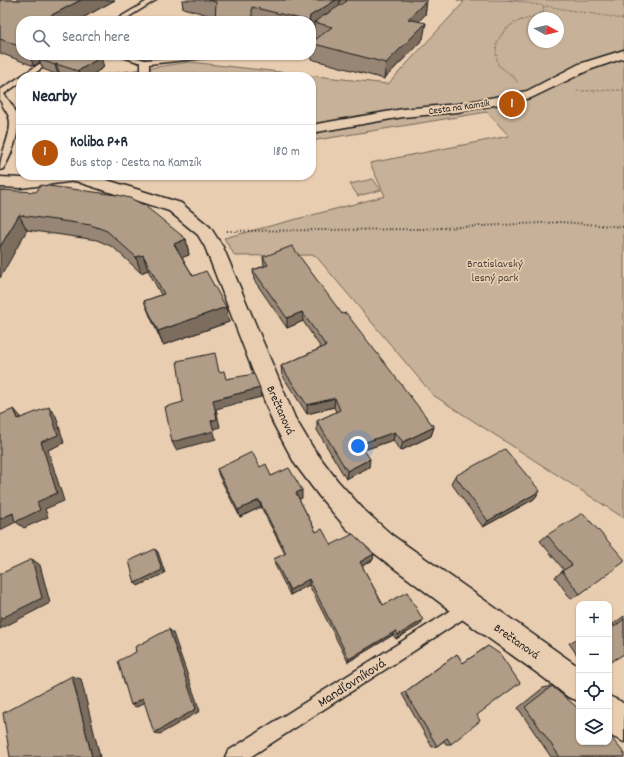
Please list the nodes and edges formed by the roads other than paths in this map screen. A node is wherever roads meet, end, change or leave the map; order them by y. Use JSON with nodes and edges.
{"nodes":[{"id":1,"x":153,"y":0,"type":"edge"},
{"id":2,"x":126,"y":16,"type":"edge"},
{"id":3,"x":624,"y":54,"type":"edge"},
{"id":4,"x":50,"y":60,"type":"edge"},
{"id":5,"x":137,"y":60,"type":"edge"},
{"id":6,"x":164,"y":60,"type":"edge"},
{"id":7,"x":144,"y":62,"type":"junction"},
{"id":8,"x":32,"y":72,"type":"edge"},
{"id":9,"x":145,"y":72,"type":"edge"},
{"id":10,"x":16,"y":82,"type":"edge"},
{"id":11,"x":0,"y":93,"type":"edge"},
{"id":12,"x":316,"y":128,"type":"edge"},
{"id":13,"x":0,"y":167,"type":"edge"},
{"id":14,"x":46,"y":180,"type":"edge"},
{"id":15,"x":91,"y":180,"type":"edge"},
{"id":16,"x":0,"y":182,"type":"edge"},
{"id":17,"x":469,"y":607,"type":"junction"},
{"id":18,"x":576,"y":684,"type":"edge"},
{"id":19,"x":612,"y":715,"type":"edge"},
{"id":20,"x":624,"y":726,"type":"edge"},
{"id":21,"x":234,"y":757,"type":"edge"}],
"edges":[{"from":1,"to":2,"type":"lane"},
{"from":3,"to":12,"type":"street","name":"Cesta na Kamzík"},
{"from":4,"to":8,"type":"lane"},
{"from":5,"to":7,"type":"lane"},
{"from":6,"to":7,"type":"lane"},
{"from":7,"to":9,"type":"lane"},
{"from":10,"to":11,"type":"lane"},
{"from":11,"to":13,"type":"lane"},
{"from":14,"to":16,"type":"street","name":"Brečtanová"},
{"from":15,"to":17,"type":"street","name":"Brečtanová"},
{"from":17,"to":18,"type":"street","name":"Brečtanová"},
{"from":17,"to":21,"type":"lane","name":"Mandľovníková"},
{"from":19,"to":20,"type":"street"}]}
